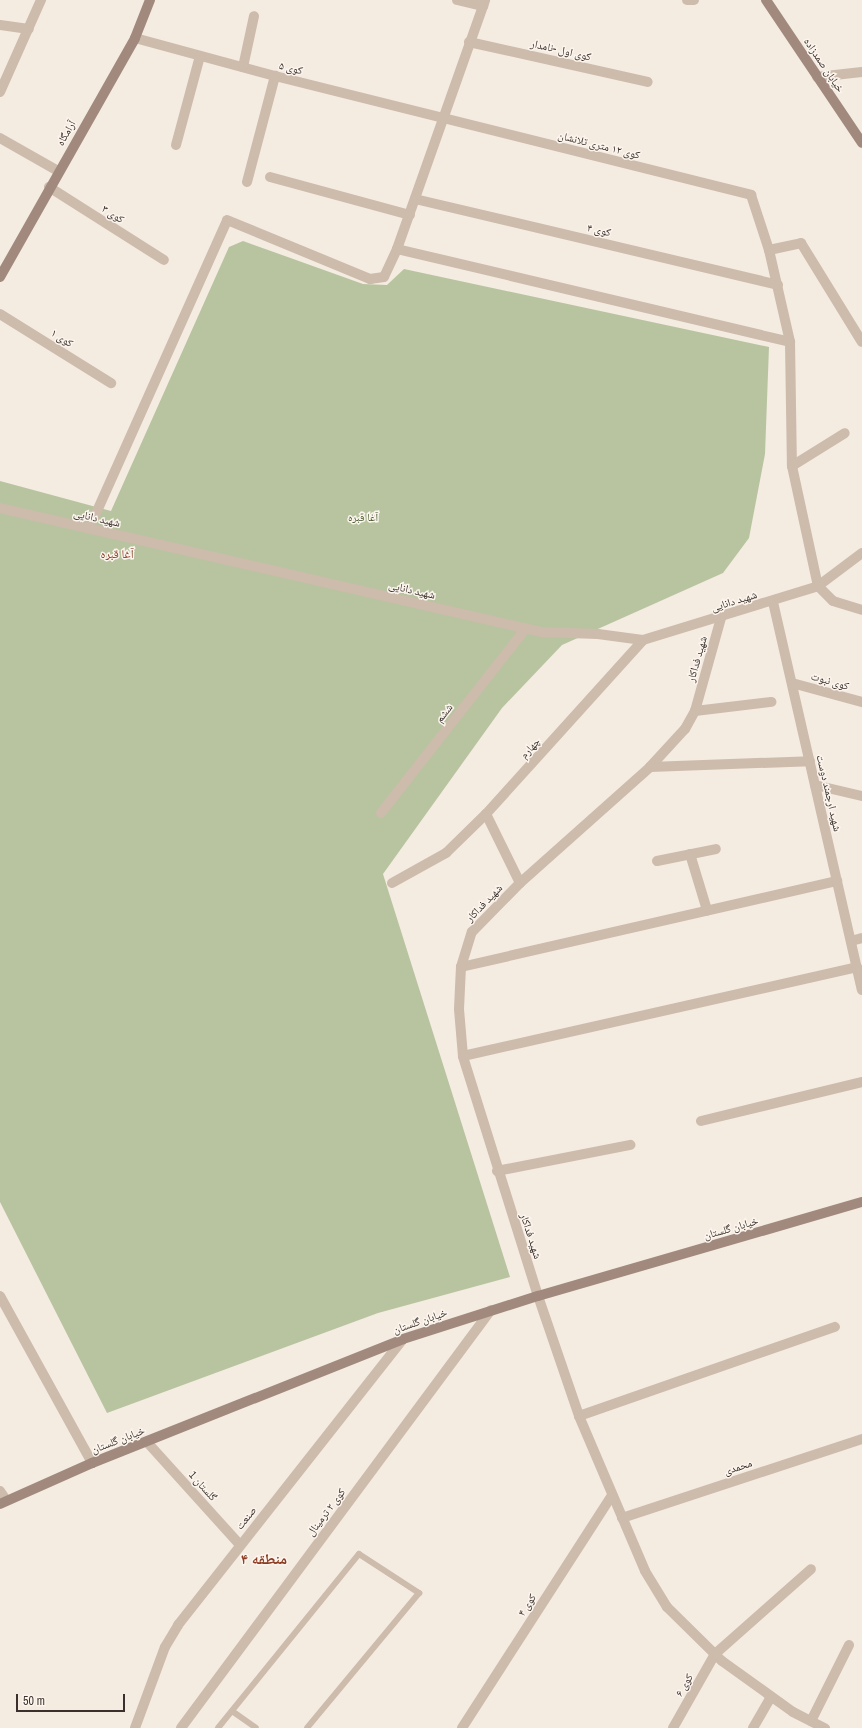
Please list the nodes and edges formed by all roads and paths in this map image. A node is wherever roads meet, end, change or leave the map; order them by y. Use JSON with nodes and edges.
{"nodes":[{"id":1,"x":41,"y":0,"type":"edge"},
{"id":2,"x":150,"y":0,"type":"edge"},
{"id":3,"x":457,"y":0,"type":"edge"},
{"id":4,"x":766,"y":0,"type":"edge"},
{"id":5,"x":484,"y":3,"type":"edge"},
{"id":6,"x":254,"y":16,"type":"dead end"},
{"id":7,"x":0,"y":25,"type":"edge"},
{"id":8,"x":29,"y":28,"type":"junction"},
{"id":9,"x":135,"y":38,"type":"junction"},
{"id":10,"x":469,"y":42,"type":"junction"},
{"id":11,"x":200,"y":56,"type":"junction"},
{"id":12,"x":243,"y":67,"type":"junction"},
{"id":13,"x":862,"y":72,"type":"edge"},
{"id":14,"x":275,"y":76,"type":"junction"},
{"id":15,"x":817,"y":76,"type":"junction"},
{"id":16,"x":648,"y":82,"type":"dead end"},
{"id":17,"x":0,"y":92,"type":"edge"},
{"id":18,"x":442,"y":118,"type":"junction"},
{"id":19,"x":0,"y":138,"type":"edge"},
{"id":20,"x":862,"y":143,"type":"edge"},
{"id":21,"x":176,"y":145,"type":"dead end"},
{"id":22,"x":58,"y":171,"type":"junction"},
{"id":23,"x":270,"y":177,"type":"dead end"},
{"id":24,"x":247,"y":182,"type":"dead end"},
{"id":25,"x":49,"y":187,"type":"junction"},
{"id":26,"x":415,"y":199,"type":"junction"},
{"id":27,"x":410,"y":215,"type":"junction"},
{"id":28,"x":397,"y":249,"type":"junction"},
{"id":29,"x":770,"y":250,"type":"junction"},
{"id":30,"x":164,"y":260,"type":"dead end"},
{"id":31,"x":0,"y":277,"type":"edge"},
{"id":32,"x":778,"y":285,"type":"junction"},
{"id":33,"x":0,"y":314,"type":"edge"},
{"id":34,"x":790,"y":342,"type":"junction"},
{"id":35,"x":862,"y":342,"type":"edge"},
{"id":36,"x":111,"y":383,"type":"dead end"},
{"id":37,"x":845,"y":433,"type":"dead end"},
{"id":38,"x":792,"y":466,"type":"junction"},
{"id":39,"x":0,"y":508,"type":"edge"},
{"id":40,"x":89,"y":529,"type":"junction"},
{"id":41,"x":862,"y":553,"type":"edge"},
{"id":42,"x":818,"y":586,"type":"junction"},
{"id":43,"x":773,"y":602,"type":"junction"},
{"id":44,"x":862,"y":610,"type":"edge"},
{"id":45,"x":721,"y":618,"type":"junction"},
{"id":46,"x":526,"y":628,"type":"junction"},
{"id":47,"x":643,"y":640,"type":"junction"},
{"id":48,"x":792,"y":683,"type":"junction"},
{"id":49,"x":771,"y":702,"type":"dead end"},
{"id":50,"x":862,"y":702,"type":"edge"},
{"id":51,"x":695,"y":711,"type":"junction"},
{"id":52,"x":810,"y":761,"type":"junction"},
{"id":53,"x":650,"y":767,"type":"junction"},
{"id":54,"x":815,"y":785,"type":"junction"},
{"id":55,"x":862,"y":796,"type":"edge"},
{"id":56,"x":382,"y":813,"type":"dead end"},
{"id":57,"x":486,"y":814,"type":"junction"},
{"id":58,"x":716,"y":849,"type":"dead end"},
{"id":59,"x":690,"y":854,"type":"junction"},
{"id":60,"x":656,"y":861,"type":"dead end"},
{"id":61,"x":837,"y":881,"type":"junction"},
{"id":62,"x":392,"y":883,"type":"dead end"},
{"id":63,"x":520,"y":883,"type":"junction"},
{"id":64,"x":707,"y":910,"type":"junction"},
{"id":65,"x":862,"y":938,"type":"edge"},
{"id":66,"x":851,"y":941,"type":"junction"},
{"id":67,"x":461,"y":967,"type":"junction"},
{"id":68,"x":857,"y":967,"type":"junction"},
{"id":69,"x":862,"y":989,"type":"edge"},
{"id":70,"x":463,"y":1056,"type":"junction"},
{"id":71,"x":862,"y":1082,"type":"edge"},
{"id":72,"x":701,"y":1120,"type":"dead end"},
{"id":73,"x":630,"y":1145,"type":"dead end"},
{"id":74,"x":498,"y":1172,"type":"junction"},
{"id":75,"x":862,"y":1202,"type":"edge"},
{"id":76,"x":0,"y":1296,"type":"edge"},
{"id":77,"x":538,"y":1296,"type":"junction"},
{"id":78,"x":491,"y":1310,"type":"junction"},
{"id":79,"x":835,"y":1327,"type":"dead end"},
{"id":80,"x":403,"y":1339,"type":"junction"},
{"id":81,"x":579,"y":1416,"type":"junction"},
{"id":82,"x":862,"y":1439,"type":"edge"},
{"id":83,"x":147,"y":1442,"type":"junction"},
{"id":84,"x":92,"y":1463,"type":"junction"},
{"id":85,"x":0,"y":1491,"type":"edge"},
{"id":86,"x":612,"y":1495,"type":"junction"},
{"id":87,"x":3,"y":1502,"type":"edge"},
{"id":88,"x":622,"y":1518,"type":"junction"},
{"id":89,"x":240,"y":1545,"type":"junction"},
{"id":90,"x":811,"y":1569,"type":"dead end"},
{"id":91,"x":849,"y":1645,"type":"dead end"},
{"id":92,"x":715,"y":1654,"type":"junction"},
{"id":93,"x":771,"y":1697,"type":"junction"},
{"id":94,"x":232,"y":1711,"type":"dead end"},
{"id":95,"x":811,"y":1721,"type":"junction"},
{"id":96,"x":135,"y":1728,"type":"edge"},
{"id":97,"x":181,"y":1728,"type":"edge"},
{"id":98,"x":218,"y":1728,"type":"edge"},
{"id":99,"x":256,"y":1728,"type":"edge"},
{"id":100,"x":307,"y":1728,"type":"edge"},
{"id":101,"x":462,"y":1728,"type":"edge"},
{"id":102,"x":673,"y":1728,"type":"edge"},
{"id":103,"x":752,"y":1728,"type":"edge"},
{"id":104,"x":824,"y":1728,"type":"edge"}],
"edges":[{"from":1,"to":8,"type":"street"},
{"from":2,"to":9,"type":"main road","name":"آرامگاه"},
{"from":3,"to":5,"type":"street"},
{"from":4,"to":15,"type":"main road","name":"خیابان صمدزاده"},
{"from":5,"to":10,"type":"street"},
{"from":6,"to":12,"type":"street"},
{"from":7,"to":8,"type":"street"},
{"from":8,"to":17,"type":"street"},
{"from":9,"to":11,"type":"street","name":"کوی ۵"},
{"from":9,"to":22,"type":"main road","name":"آرامگاه"},
{"from":10,"to":16,"type":"street","name":"کوی اول -نامدار"},
{"from":10,"to":18,"type":"street"},
{"from":11,"to":12,"type":"street","name":"کوی ۵"},
{"from":11,"to":21,"type":"street"},
{"from":12,"to":14,"type":"street","name":"کوی ۵"},
{"from":13,"to":15,"type":"street"},
{"from":14,"to":18,"type":"street","name":"کوی ۵"},
{"from":14,"to":24,"type":"street"},
{"from":15,"to":20,"type":"main road","name":"خیابان صمدزاده"},
{"from":18,"to":26,"type":"street"},
{"from":18,"to":29,"type":"street","name":"کوی ۱۲ متری تلانشان"},
{"from":19,"to":22,"type":"street"},
{"from":22,"to":25,"type":"main road","name":"آرامگاه"},
{"from":23,"to":27,"type":"street"},
{"from":25,"to":30,"type":"street","name":"کوی ۳"},
{"from":25,"to":31,"type":"main road","name":"آرامگاه"},
{"from":26,"to":27,"type":"street"},
{"from":26,"to":32,"type":"street","name":"کوی ۴"},
{"from":27,"to":28,"type":"street"},
{"from":28,"to":34,"type":"street"},
{"from":28,"to":40,"type":"street"},
{"from":29,"to":32,"type":"street"},
{"from":29,"to":35,"type":"street"},
{"from":32,"to":34,"type":"street"},
{"from":33,"to":36,"type":"street","name":"کوی ۱"},
{"from":34,"to":38,"type":"street"},
{"from":37,"to":38,"type":"street"},
{"from":38,"to":42,"type":"street"},
{"from":39,"to":40,"type":"street","name":"شهید دانایی"},
{"from":40,"to":46,"type":"street","name":"شهید دانایی"},
{"from":41,"to":42,"type":"street","name":"شهید دانایی"},
{"from":42,"to":43,"type":"street","name":"شهید دانایی"},
{"from":42,"to":44,"type":"street"},
{"from":43,"to":45,"type":"street","name":"شهید دانایی"},
{"from":43,"to":48,"type":"street","name":"شهید ارجمند دوست"},
{"from":45,"to":47,"type":"street","name":"شهید دانایی"},
{"from":45,"to":51,"type":"street","name":"شهید فداکار"},
{"from":46,"to":47,"type":"street","name":"شهید دانایی"},
{"from":46,"to":56,"type":"street","name":"ششم"},
{"from":47,"to":57,"type":"street","name":"چهارم"},
{"from":48,"to":50,"type":"street","name":"کوی نبوت"},
{"from":48,"to":52,"type":"street","name":"شهید ارجمند دوست"},
{"from":49,"to":51,"type":"street"},
{"from":51,"to":53,"type":"street","name":"شهید فداکار"},
{"from":52,"to":53,"type":"street"},
{"from":52,"to":54,"type":"street","name":"شهید ارجمند دوست"},
{"from":53,"to":63,"type":"street","name":"شهید فداکار"},
{"from":54,"to":55,"type":"street"},
{"from":54,"to":61,"type":"street","name":"شهید ارجمند دوست"},
{"from":57,"to":62,"type":"street","name":"چهارم"},
{"from":57,"to":63,"type":"street"},
{"from":58,"to":59,"type":"street"},
{"from":59,"to":60,"type":"street"},
{"from":59,"to":64,"type":"street"},
{"from":61,"to":64,"type":"street"},
{"from":61,"to":66,"type":"street","name":"شهید ارجمند دوست"},
{"from":63,"to":67,"type":"street","name":"شهید فداکار"},
{"from":64,"to":67,"type":"street"},
{"from":65,"to":66,"type":"street"},
{"from":66,"to":68,"type":"street","name":"شهید ارجمند دوست"},
{"from":67,"to":70,"type":"street","name":"شهید فداکار"},
{"from":68,"to":69,"type":"street","name":"شهید ارجمند دوست"},
{"from":68,"to":70,"type":"street"},
{"from":70,"to":74,"type":"street","name":"شهید فداکار"},
{"from":71,"to":72,"type":"street"},
{"from":73,"to":74,"type":"street"},
{"from":74,"to":77,"type":"street","name":"شهید فداکار"},
{"from":75,"to":77,"type":"main road","name":"خیابان گلستان"},
{"from":76,"to":84,"type":"street"},
{"from":77,"to":78,"type":"main road","name":"خیابان گلستان"},
{"from":77,"to":81,"type":"street","name":"شهید فداکار"},
{"from":78,"to":80,"type":"main road","name":"خیابان گلستان"},
{"from":78,"to":97,"type":"street","name":"کوی ۲ ترمینال"},
{"from":79,"to":81,"type":"street"},
{"from":80,"to":83,"type":"main road","name":"خیابان گلستان"},
{"from":80,"to":89,"type":"street","name":"صنعت"},
{"from":81,"to":86,"type":"street","name":"شهید فداکار"},
{"from":82,"to":88,"type":"street","name":"محمدی"},
{"from":83,"to":84,"type":"main road","name":"خیابان گلستان"},
{"from":83,"to":89,"type":"street","name":"گلستان 1"},
{"from":84,"to":87,"type":"main road","name":"خیابان گلستان"},
{"from":85,"to":87,"type":"street"},
{"from":86,"to":88,"type":"street","name":"شهید فداکار"},
{"from":86,"to":101,"type":"street","name":"کوی ۴"},
{"from":88,"to":92,"type":"street","name":"شهید فداکار"},
{"from":89,"to":96,"type":"street","name":"صنعت"},
{"from":90,"to":92,"type":"street","name":"کوی ۶"},
{"from":91,"to":95,"type":"street"},
{"from":92,"to":93,"type":"street","name":"شهید فداکار"},
{"from":92,"to":102,"type":"street","name":"کوی ۶"},
{"from":93,"to":95,"type":"street","name":"شهید فداکار"},
{"from":93,"to":103,"type":"street"},
{"from":94,"to":99,"type":"lane"},
{"from":95,"to":104,"type":"street","name":"شهید فداکار"},
{"from":98,"to":100,"type":"lane"}]}
